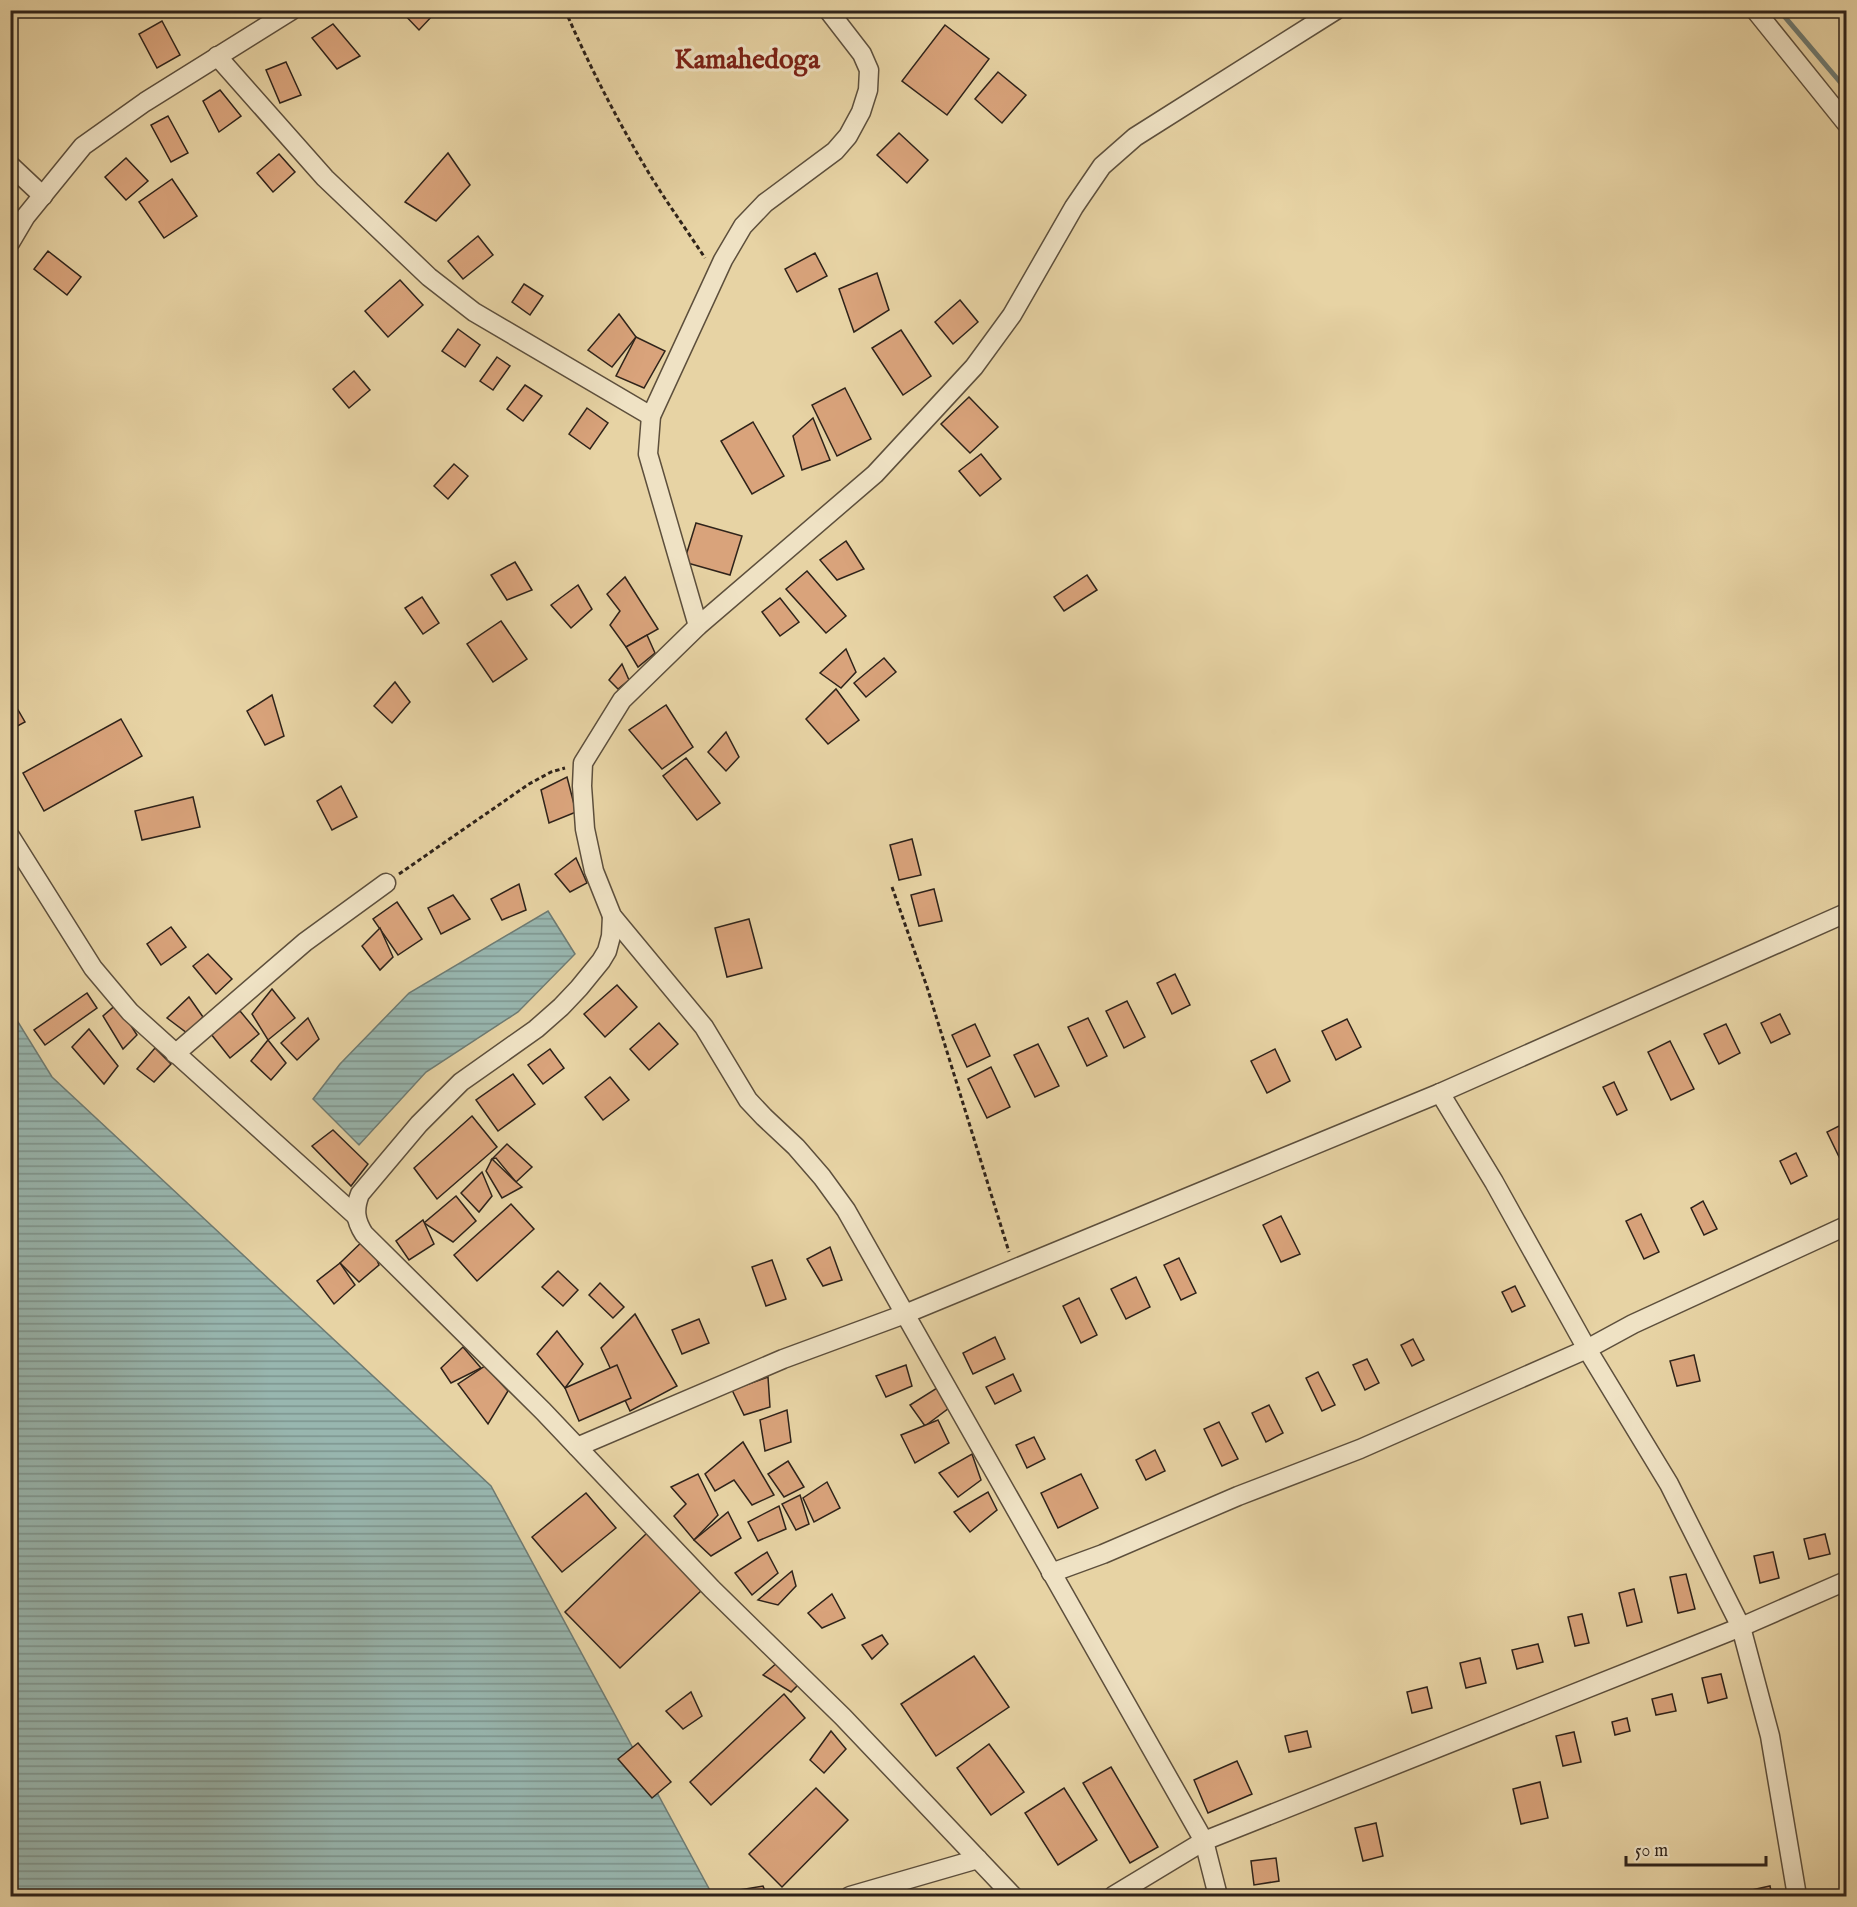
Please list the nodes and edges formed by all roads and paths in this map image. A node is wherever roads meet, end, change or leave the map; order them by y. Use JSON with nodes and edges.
{"nodes":[{"id":1,"x":292,"y":10,"type":"edge"},
{"id":2,"x":565,"y":10,"type":"edge"},
{"id":3,"x":828,"y":10,"type":"edge"},
{"id":4,"x":1335,"y":10,"type":"edge"},
{"id":5,"x":1755,"y":10,"type":"edge"},
{"id":6,"x":217,"y":56,"type":"junction"},
{"id":7,"x":1846,"y":123,"type":"edge"},
{"id":8,"x":10,"y":165,"type":"edge"},
{"id":9,"x":43,"y":196,"type":"junction"},
{"id":10,"x":10,"y":243,"type":"edge"},
{"id":11,"x":716,"y":275,"type":"junction"},
{"id":12,"x":651,"y":416,"type":"junction"},
{"id":13,"x":698,"y":626,"type":"junction"},
{"id":14,"x":583,"y":763,"type":"junction"},
{"id":15,"x":10,"y":836,"type":"edge"},
{"id":16,"x":386,"y":883,"type":"joint"},
{"id":17,"x":892,"y":887,"type":"dead end"},
{"id":18,"x":1846,"y":913,"type":"edge"},
{"id":19,"x":612,"y":916,"type":"junction"},
{"id":20,"x":175,"y":1054,"type":"junction"},
{"id":21,"x":1440,"y":1093,"type":"junction"},
{"id":22,"x":355,"y":1215,"type":"junction"},
{"id":23,"x":1846,"y":1226,"type":"edge"},
{"id":24,"x":1014,"y":1268,"type":"junction"},
{"id":25,"x":905,"y":1314,"type":"junction"},
{"id":26,"x":1587,"y":1349,"type":"junction"},
{"id":27,"x":577,"y":1447,"type":"junction"},
{"id":28,"x":1051,"y":1573,"type":"junction"},
{"id":29,"x":1846,"y":1581,"type":"edge"},
{"id":30,"x":1741,"y":1627,"type":"junction"},
{"id":31,"x":1204,"y":1841,"type":"junction"},
{"id":32,"x":978,"y":1859,"type":"junction"},
{"id":33,"x":850,"y":1896,"type":"edge"},
{"id":34,"x":1013,"y":1896,"type":"edge"},
{"id":35,"x":1113,"y":1896,"type":"edge"},
{"id":36,"x":1218,"y":1896,"type":"edge"},
{"id":37,"x":1797,"y":1896,"type":"edge"}],
"edges":[{"from":1,"to":6,"type":"street"},
{"from":2,"to":11,"type":"path"},
{"from":3,"to":11,"type":"street"},
{"from":4,"to":13,"type":"street"},
{"from":5,"to":7,"type":"street"},
{"from":6,"to":9,"type":"street"},
{"from":6,"to":12,"type":"street"},
{"from":8,"to":9,"type":"street"},
{"from":9,"to":10,"type":"street"},
{"from":11,"to":12,"type":"street"},
{"from":12,"to":13,"type":"street"},
{"from":13,"to":14,"type":"street"},
{"from":14,"to":16,"type":"path"},
{"from":14,"to":19,"type":"street"},
{"from":15,"to":20,"type":"street"},
{"from":16,"to":20,"type":"street"},
{"from":17,"to":24,"type":"path"},
{"from":18,"to":21,"type":"street"},
{"from":19,"to":22,"type":"street"},
{"from":19,"to":25,"type":"street"},
{"from":20,"to":22,"type":"street"},
{"from":21,"to":24,"type":"street"},
{"from":21,"to":26,"type":"street"},
{"from":22,"to":27,"type":"street"},
{"from":23,"to":26,"type":"street"},
{"from":24,"to":25,"type":"street"},
{"from":25,"to":27,"type":"street"},
{"from":25,"to":28,"type":"street"},
{"from":26,"to":28,"type":"street"},
{"from":26,"to":30,"type":"street"},
{"from":27,"to":32,"type":"street"},
{"from":28,"to":31,"type":"street"},
{"from":29,"to":30,"type":"street"},
{"from":30,"to":31,"type":"street"},
{"from":30,"to":37,"type":"street"},
{"from":31,"to":35,"type":"street"},
{"from":31,"to":36,"type":"street"},
{"from":32,"to":33,"type":"street"},
{"from":32,"to":34,"type":"street"}]}
